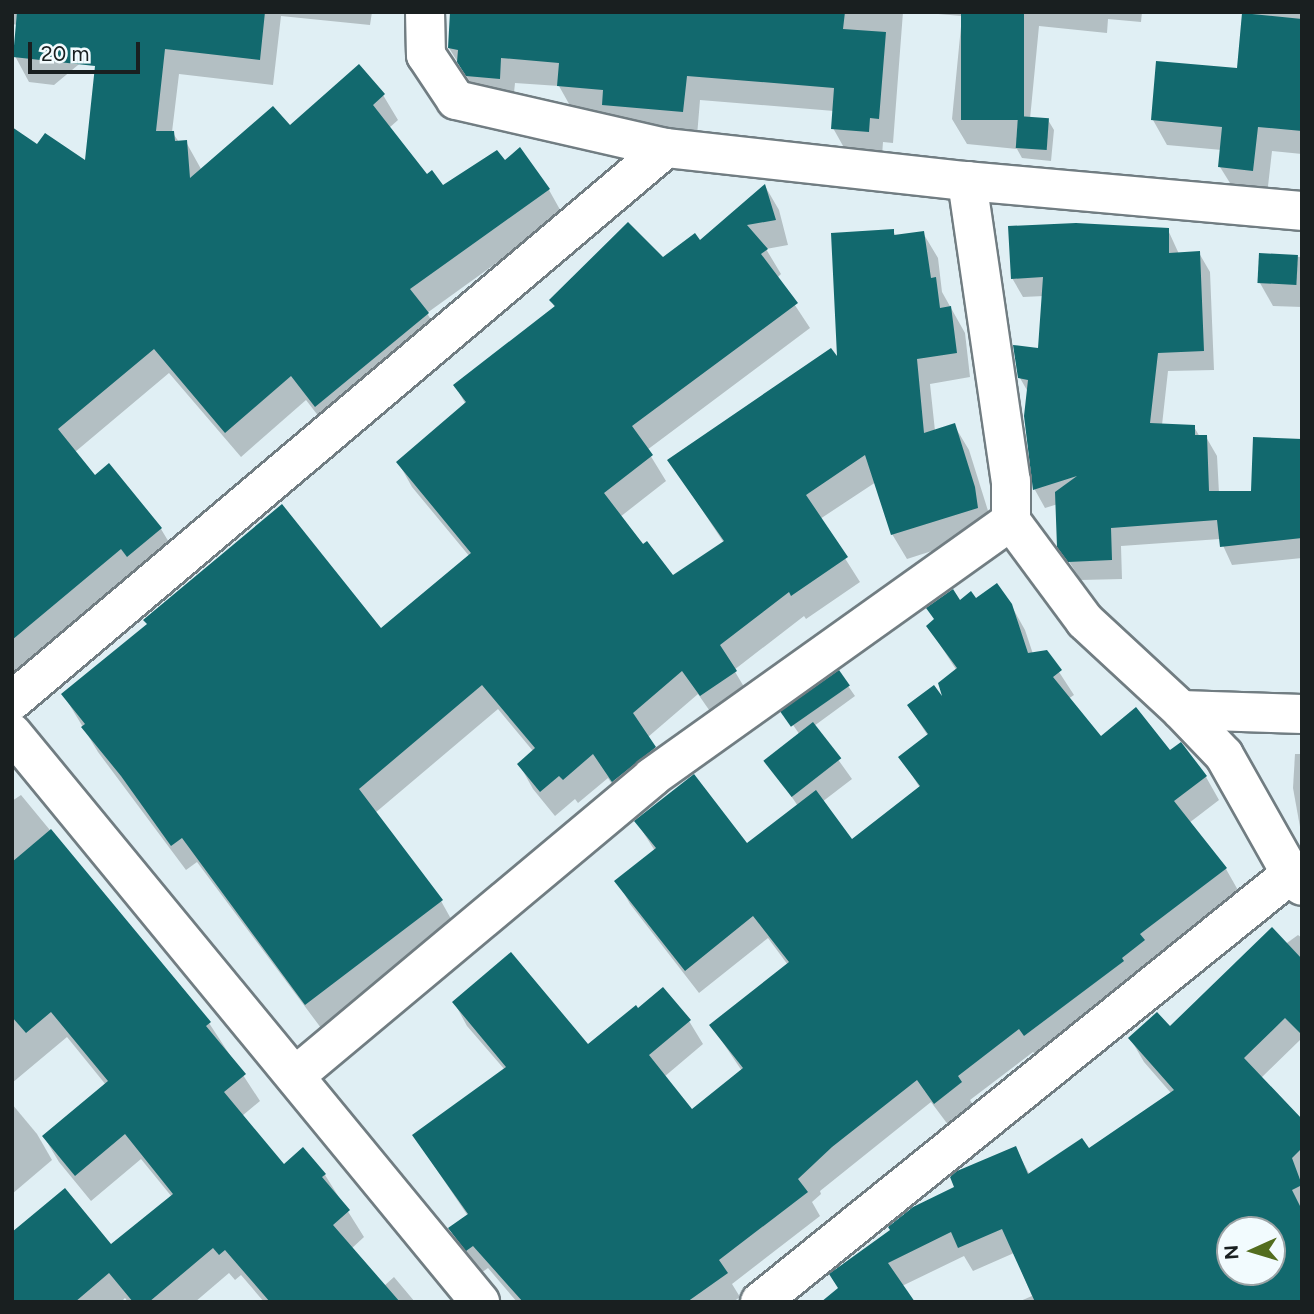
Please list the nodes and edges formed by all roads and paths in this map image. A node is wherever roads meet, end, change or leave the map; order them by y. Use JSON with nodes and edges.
{"nodes":[{"id":1,"x":425,"y":12,"type":"edge"},
{"id":2,"x":666,"y":148,"type":"junction"},
{"id":3,"x":967,"y":181,"type":"junction"},
{"id":4,"x":1302,"y":211,"type":"edge"},
{"id":5,"x":1011,"y":520,"type":"junction"},
{"id":6,"x":12,"y":701,"type":"edge"},
{"id":7,"x":1181,"y":710,"type":"junction"},
{"id":8,"x":1302,"y":714,"type":"edge"},
{"id":9,"x":12,"y":733,"type":"edge"},
{"id":10,"x":1297,"y":880,"type":"edge"},
{"id":11,"x":295,"y":1076,"type":"junction"},
{"id":12,"x":480,"y":1302,"type":"edge"},
{"id":13,"x":760,"y":1302,"type":"edge"}],
"edges":[{"from":1,"to":2,"type":"street"},
{"from":2,"to":3,"type":"street"},
{"from":2,"to":6,"type":"street"},
{"from":3,"to":4,"type":"street"},
{"from":3,"to":5,"type":"street"},
{"from":5,"to":7,"type":"street"},
{"from":5,"to":11,"type":"street"},
{"from":7,"to":8,"type":"street"},
{"from":7,"to":10,"type":"street"},
{"from":9,"to":11,"type":"street"},
{"from":10,"to":13,"type":"street"},
{"from":11,"to":12,"type":"street"}]}
